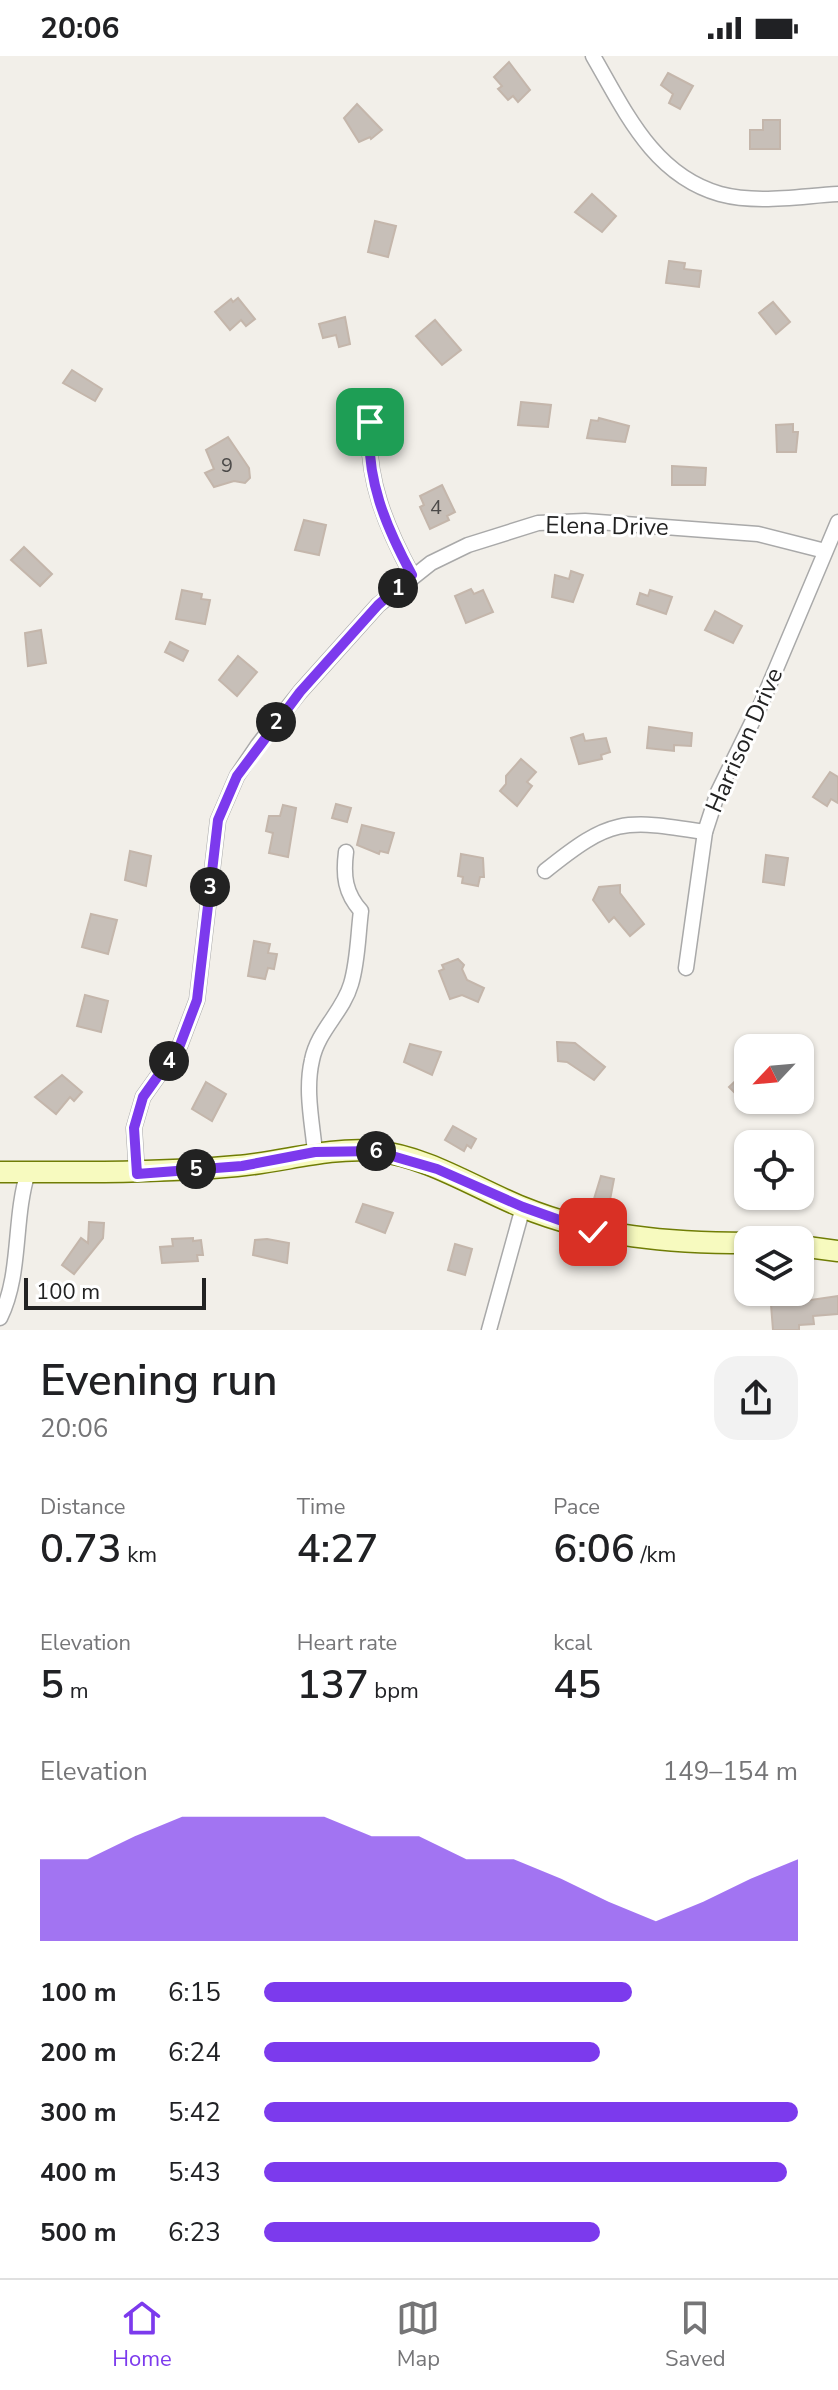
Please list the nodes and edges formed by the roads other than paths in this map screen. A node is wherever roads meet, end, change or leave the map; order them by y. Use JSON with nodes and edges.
{"nodes":[{"id":1,"x":593,"y":56,"type":"edge"},
{"id":2,"x":838,"y":194,"type":"edge"},
{"id":3,"x":370,"y":422,"type":"dead end"},
{"id":4,"x":838,"y":522,"type":"edge"},
{"id":5,"x":825,"y":551,"type":"junction"},
{"id":6,"x":412,"y":575,"type":"junction"},
{"id":7,"x":705,"y":832,"type":"junction"},
{"id":8,"x":346,"y":852,"type":"dead end"},
{"id":9,"x":545,"y":871,"type":"dead end"},
{"id":10,"x":686,"y":968,"type":"dead end"},
{"id":11,"x":315,"y":1152,"type":"junction"},
{"id":12,"x":0,"y":1172,"type":"edge"},
{"id":13,"x":137,"y":1174,"type":"junction"},
{"id":14,"x":26,"y":1179,"type":"junction"},
{"id":15,"x":523,"y":1207,"type":"junction"},
{"id":16,"x":734,"y":1243,"type":"edge"},
{"id":17,"x":814,"y":1248,"type":"edge"},
{"id":18,"x":838,"y":1251,"type":"edge"},
{"id":19,"x":0,"y":1318,"type":"edge"},
{"id":20,"x":489,"y":1330,"type":"edge"}],
"edges":[{"from":1,"to":2,"type":"street"},
{"from":3,"to":6,"type":"street"},
{"from":4,"to":5,"type":"street","name":"Harrison Drive"},
{"from":5,"to":6,"type":"street","name":"Elena Drive"},
{"from":5,"to":7,"type":"street","name":"Harrison Drive"},
{"from":6,"to":13,"type":"street","name":"Elena Drive"},
{"from":7,"to":9,"type":"street"},
{"from":7,"to":10,"type":"street","name":"Harrison Drive"},
{"from":8,"to":11,"type":"street"},
{"from":11,"to":13,"type":"street"},
{"from":11,"to":15,"type":"street"},
{"from":12,"to":14,"type":"street"},
{"from":13,"to":14,"type":"street"},
{"from":14,"to":19,"type":"street"},
{"from":15,"to":16,"type":"street"},
{"from":15,"to":20,"type":"street"},
{"from":17,"to":18,"type":"street"}]}
